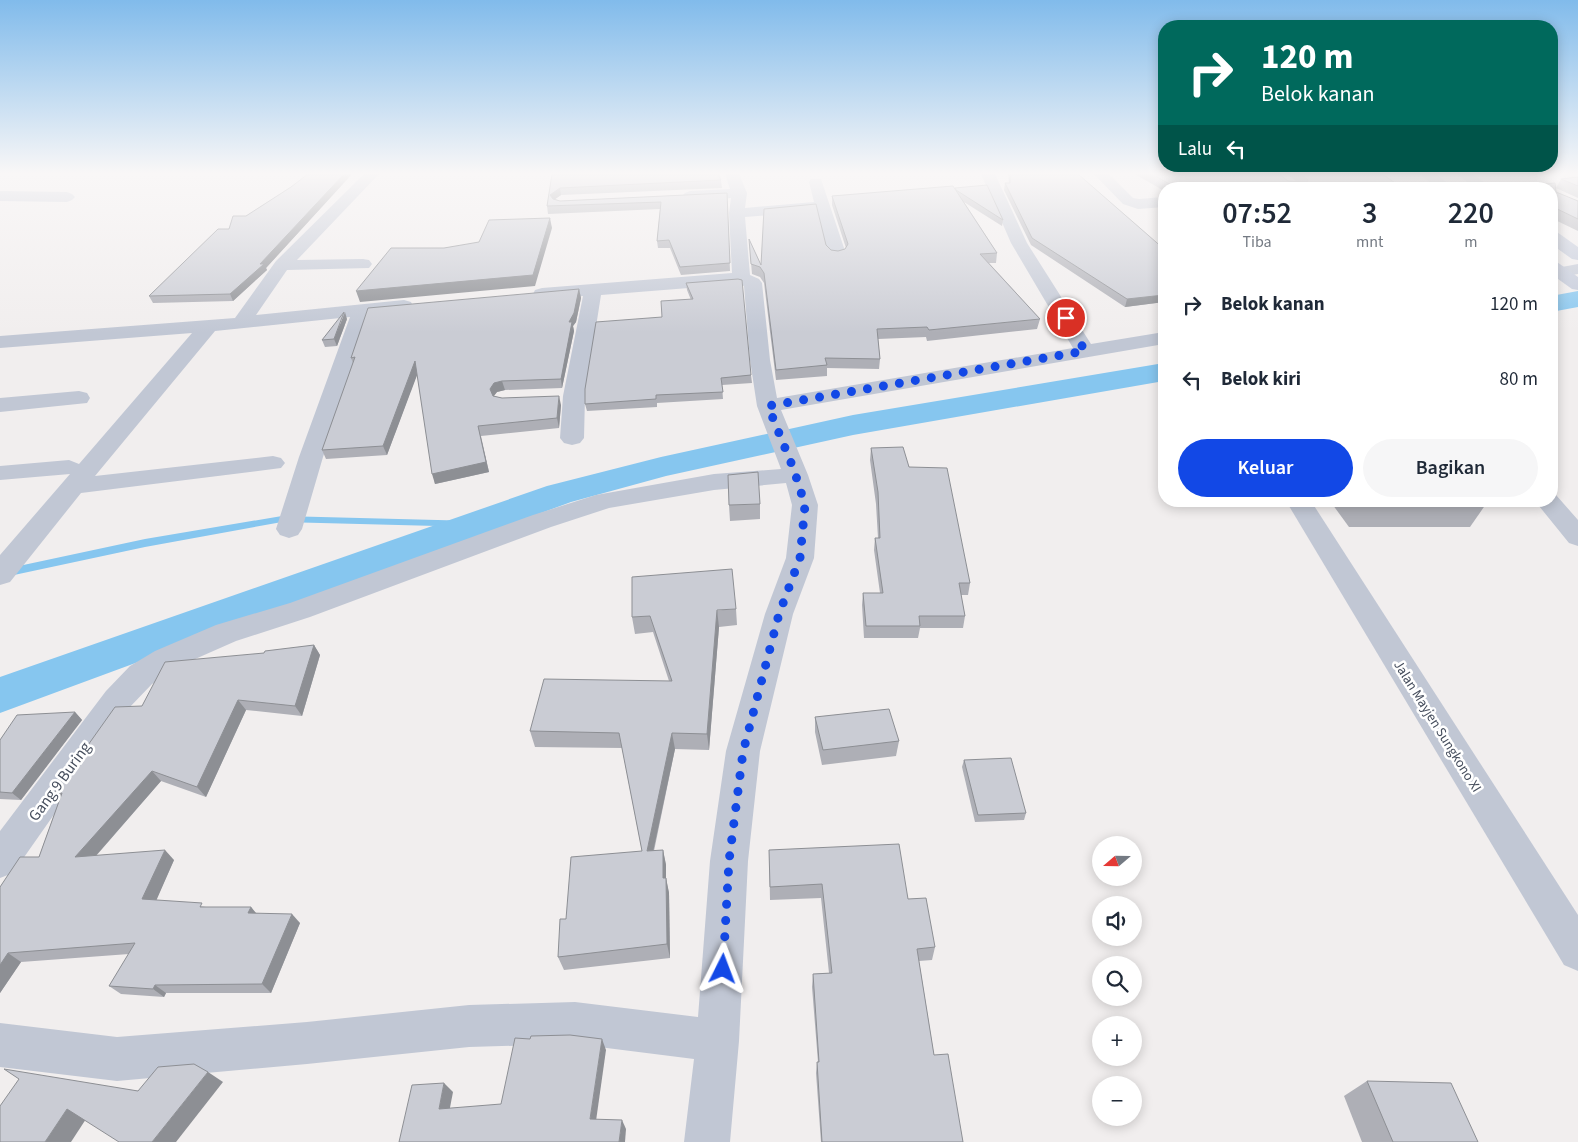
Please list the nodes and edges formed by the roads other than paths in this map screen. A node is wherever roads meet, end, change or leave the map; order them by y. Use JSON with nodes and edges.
{"nodes":[{"id":1,"x":319,"y":227,"type":"edge"},
{"id":2,"x":738,"y":227,"type":"edge"},
{"id":3,"x":829,"y":227,"type":"edge"},
{"id":4,"x":1012,"y":227,"type":"edge"},
{"id":5,"x":1558,"y":241,"type":"edge"},
{"id":6,"x":837,"y":254,"type":"edge"},
{"id":7,"x":1578,"y":255,"type":"edge"},
{"id":8,"x":363,"y":264,"type":"dead end"},
{"id":9,"x":282,"y":265,"type":"junction"},
{"id":10,"x":741,"y":278,"type":"junction"},
{"id":11,"x":593,"y":290,"type":"junction"},
{"id":12,"x":526,"y":295,"type":"edge"},
{"id":13,"x":421,"y":304,"type":"edge"},
{"id":14,"x":362,"y":310,"type":"junction"},
{"id":15,"x":242,"y":321,"type":"junction"},
{"id":16,"x":209,"y":326,"type":"junction"},
{"id":17,"x":1158,"y":339,"type":"edge"},
{"id":18,"x":0,"y":342,"type":"edge"},
{"id":19,"x":1085,"y":351,"type":"junction"},
{"id":20,"x":79,"y":398,"type":"dead end"},
{"id":21,"x":0,"y":405,"type":"edge"},
{"id":22,"x":770,"y":412,"type":"junction"},
{"id":23,"x":572,"y":438,"type":"dead end"},
{"id":24,"x":273,"y":463,"type":"dead end"},
{"id":25,"x":795,"y":472,"type":"junction"},
{"id":26,"x":0,"y":473,"type":"edge"},
{"id":27,"x":72,"y":476,"type":"junction"},
{"id":28,"x":1302,"y":507,"type":"edge"},
{"id":29,"x":1553,"y":507,"type":"edge"},
{"id":30,"x":292,"y":518,"type":"dead end"},
{"id":31,"x":1578,"y":537,"type":"edge"},
{"id":32,"x":6,"y":566,"type":"edge"},
{"id":33,"x":3,"y":853,"type":"edge"},
{"id":34,"x":1578,"y":951,"type":"edge"},
{"id":35,"x":718,"y":1040,"type":"junction"},
{"id":36,"x":0,"y":1045,"type":"edge"},
{"id":37,"x":706,"y":1142,"type":"edge"}],
"edges":[{"from":1,"to":9,"type":"street"},
{"from":2,"to":10,"type":"street"},
{"from":3,"to":6,"type":"street"},
{"from":4,"to":19,"type":"street"},
{"from":5,"to":7,"type":"main road"},
{"from":8,"to":9,"type":"street"},
{"from":9,"to":15,"type":"street"},
{"from":10,"to":11,"type":"street"},
{"from":10,"to":22,"type":"street"},
{"from":11,"to":12,"type":"street"},
{"from":11,"to":23,"type":"street"},
{"from":13,"to":14,"type":"street"},
{"from":14,"to":15,"type":"street"},
{"from":14,"to":30,"type":"street"},
{"from":15,"to":16,"type":"street"},
{"from":16,"to":18,"type":"street"},
{"from":16,"to":27,"type":"street"},
{"from":17,"to":19,"type":"street"},
{"from":19,"to":22,"type":"street"},
{"from":20,"to":21,"type":"street"},
{"from":22,"to":25,"type":"street"},
{"from":24,"to":27,"type":"street"},
{"from":25,"to":33,"type":"street","name":"Gang 9 Buring"},
{"from":25,"to":35,"type":"street"},
{"from":26,"to":27,"type":"street"},
{"from":27,"to":32,"type":"street"},
{"from":28,"to":34,"type":"street","name":"Jalan Mayjen Sungkono XI"},
{"from":29,"to":31,"type":"street"},
{"from":35,"to":36,"type":"street"},
{"from":35,"to":37,"type":"street"}]}
